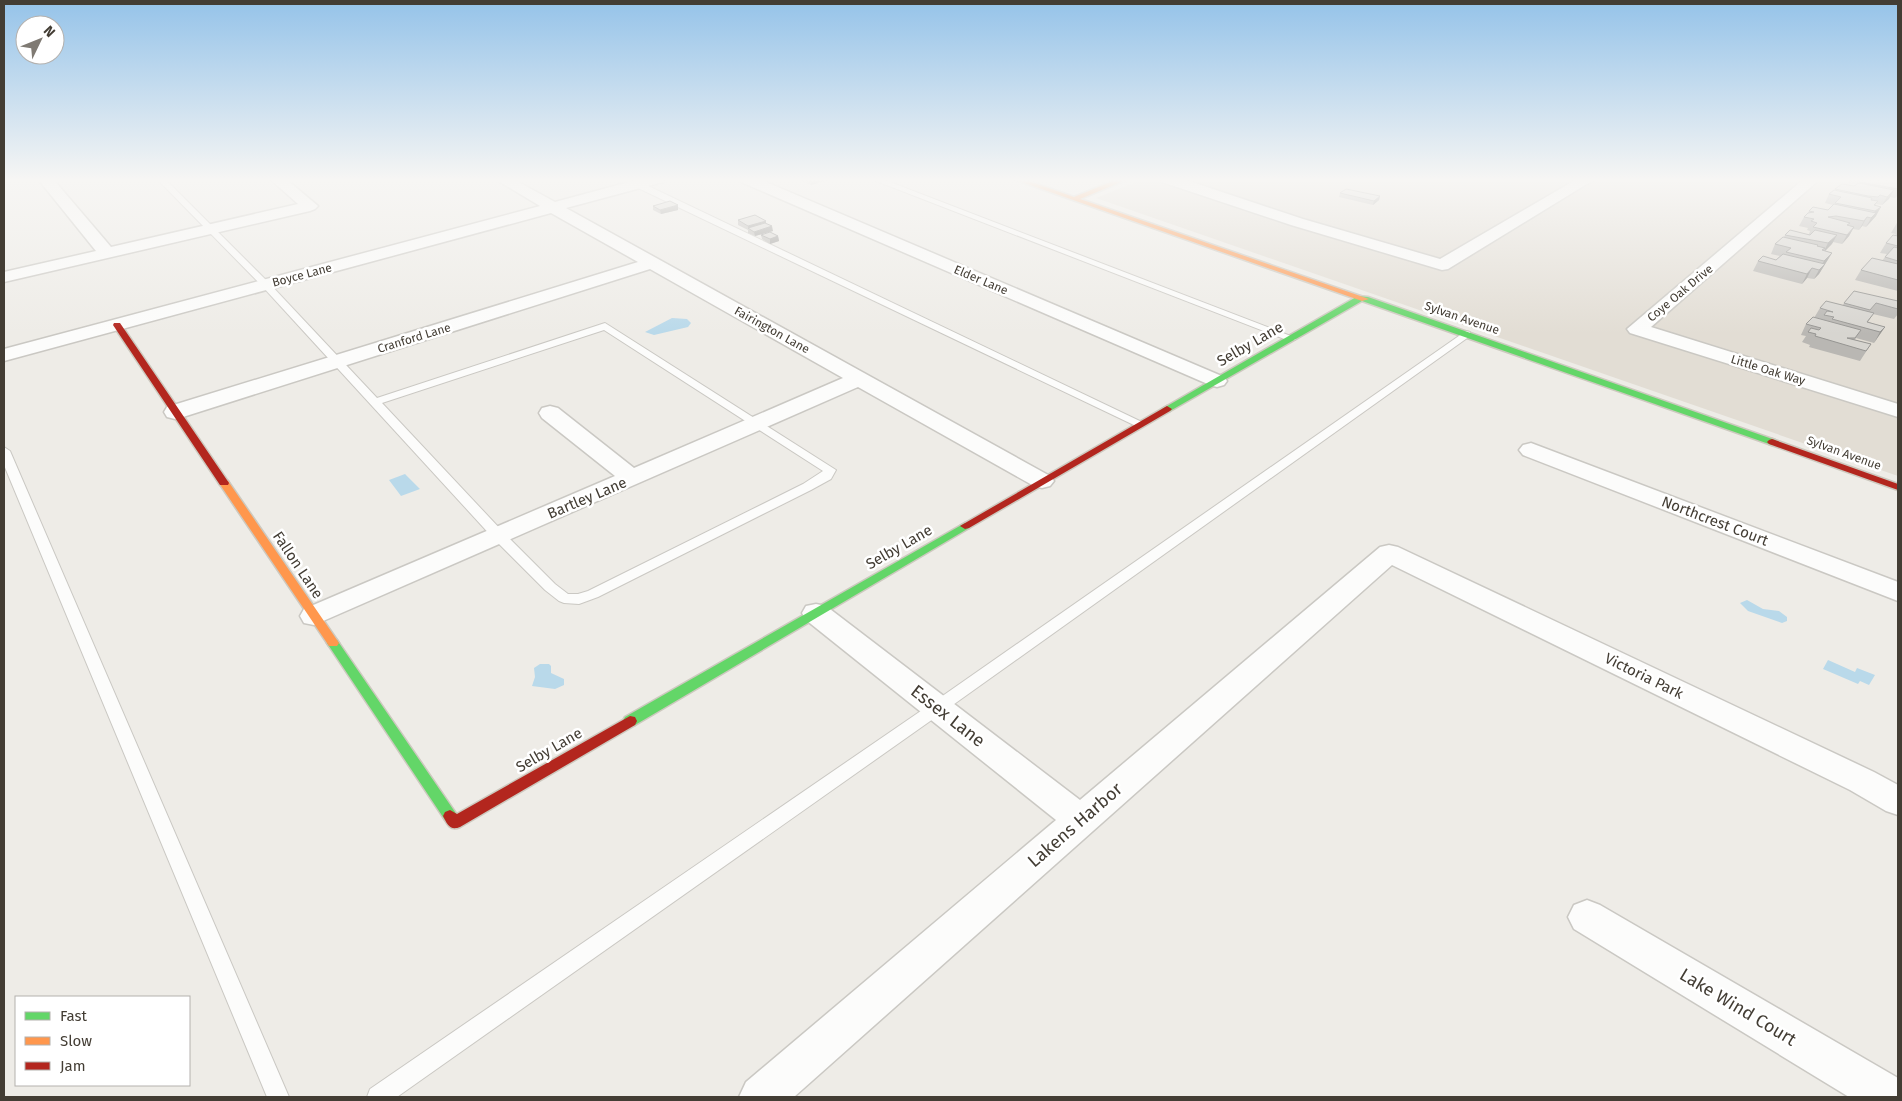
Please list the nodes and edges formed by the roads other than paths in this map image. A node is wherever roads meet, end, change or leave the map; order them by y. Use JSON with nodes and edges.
{"nodes":[{"id":1,"x":87,"y":230,"type":"edge"},
{"id":2,"x":206,"y":230,"type":"edge"},
{"id":3,"x":213,"y":230,"type":"edge"},
{"id":4,"x":468,"y":230,"type":"edge"},
{"id":5,"x":595,"y":230,"type":"edge"},
{"id":6,"x":734,"y":230,"type":"edge"},
{"id":7,"x":864,"y":230,"type":"edge"},
{"id":8,"x":1007,"y":230,"type":"edge"},
{"id":9,"x":1165,"y":230,"type":"edge"},
{"id":10,"x":1325,"y":230,"type":"edge"},
{"id":11,"x":1501,"y":230,"type":"edge"},
{"id":12,"x":1753,"y":230,"type":"edge"},
{"id":13,"x":106,"y":253,"type":"junction"},
{"id":14,"x":652,"y":263,"type":"junction"},
{"id":15,"x":4,"y":277,"type":"edge"},
{"id":16,"x":266,"y":285,"type":"junction"},
{"id":17,"x":1361,"y":298,"type":"junction"},
{"id":18,"x":116,"y":325,"type":"junction"},
{"id":19,"x":1637,"y":329,"type":"joint"},
{"id":20,"x":1466,"y":334,"type":"junction"},
{"id":21,"x":1291,"y":338,"type":"junction"},
{"id":22,"x":4,"y":355,"type":"edge"},
{"id":23,"x":337,"y":362,"type":"junction"},
{"id":24,"x":859,"y":379,"type":"junction"},
{"id":25,"x":1217,"y":381,"type":"junction"},
{"id":26,"x":375,"y":402,"type":"junction"},
{"id":27,"x":1897,"y":408,"type":"edge"},
{"id":28,"x":176,"y":412,"type":"junction"},
{"id":29,"x":550,"y":413,"type":"dead end"},
{"id":30,"x":757,"y":424,"type":"junction"},
{"id":31,"x":1140,"y":424,"type":"junction"},
{"id":32,"x":1531,"y":450,"type":"dead end"},
{"id":33,"x":4,"y":451,"type":"edge"},
{"id":34,"x":632,"y":478,"type":"junction"},
{"id":35,"x":1042,"y":481,"type":"junction"},
{"id":36,"x":1898,"y":487,"type":"edge"},
{"id":37,"x":499,"y":536,"type":"junction"},
{"id":38,"x":1389,"y":553,"type":"joint"},
{"id":39,"x":1898,"y":592,"type":"edge"},
{"id":40,"x":816,"y":612,"type":"junction"},
{"id":41,"x":314,"y":616,"type":"junction"},
{"id":42,"x":937,"y":708,"type":"junction"},
{"id":43,"x":1898,"y":801,"type":"edge"},
{"id":44,"x":1080,"y":820,"type":"junction"},
{"id":45,"x":454,"y":823,"type":"joint"},
{"id":46,"x":1587,"y":917,"type":"dead end"},
{"id":47,"x":278,"y":1097,"type":"edge"},
{"id":48,"x":378,"y":1097,"type":"edge"},
{"id":49,"x":760,"y":1097,"type":"edge"},
{"id":50,"x":1889,"y":1097,"type":"edge"}],
"edges":[{"from":1,"to":13,"type":"street"},
{"from":2,"to":13,"type":"street"},
{"from":3,"to":16,"type":"lane"},
{"from":4,"to":16,"type":"street","name":"Boyce Lane"},
{"from":5,"to":14,"type":"street","name":"Fairington Lane"},
{"from":6,"to":31,"type":"lane"},
{"from":7,"to":25,"type":"street","name":"Elder Lane"},
{"from":8,"to":21,"type":"lane"},
{"from":9,"to":17,"type":"street","name":"Sylvan Avenue"},
{"from":10,"to":11,"type":"street"},
{"from":12,"to":19,"type":"street","name":"Coye Oak Drive"},
{"from":13,"to":15,"type":"street"},
{"from":14,"to":23,"type":"street","name":"Cranford Lane"},
{"from":14,"to":24,"type":"street","name":"Fairington Lane"},
{"from":16,"to":18,"type":"street","name":"Boyce Lane"},
{"from":16,"to":23,"type":"lane"},
{"from":17,"to":20,"type":"street","name":"Sylvan Avenue"},
{"from":17,"to":21,"type":"street","name":"Selby Lane"},
{"from":18,"to":22,"type":"street","name":"Boyce Lane"},
{"from":18,"to":28,"type":"street","name":"Fallon Lane"},
{"from":19,"to":27,"type":"street","name":"Little Oak Way"},
{"from":20,"to":36,"type":"street","name":"Sylvan Avenue"},
{"from":20,"to":42,"type":"lane"},
{"from":21,"to":25,"type":"street","name":"Selby Lane"},
{"from":23,"to":26,"type":"lane"},
{"from":23,"to":28,"type":"street","name":"Cranford Lane"},
{"from":24,"to":30,"type":"street","name":"Bartley Lane"},
{"from":24,"to":35,"type":"street","name":"Fairington Lane"},
{"from":25,"to":31,"type":"street","name":"Selby Lane"},
{"from":26,"to":30,"type":"lane"},
{"from":26,"to":37,"type":"lane"},
{"from":28,"to":41,"type":"street","name":"Fallon Lane"},
{"from":29,"to":34,"type":"street"},
{"from":30,"to":34,"type":"street","name":"Bartley Lane"},
{"from":30,"to":37,"type":"lane"},
{"from":31,"to":35,"type":"street","name":"Selby Lane"},
{"from":32,"to":39,"type":"street","name":"Northcrest Court"},
{"from":33,"to":47,"type":"lane"},
{"from":34,"to":37,"type":"street","name":"Bartley Lane"},
{"from":35,"to":40,"type":"street","name":"Selby Lane"},
{"from":37,"to":41,"type":"street","name":"Bartley Lane"},
{"from":38,"to":43,"type":"street","name":"Victoria Park"},
{"from":38,"to":44,"type":"street","name":"Lakens Harbor"},
{"from":40,"to":42,"type":"street","name":"Essex Lane"},
{"from":40,"to":45,"type":"street","name":"Selby Lane"},
{"from":41,"to":45,"type":"street","name":"Fallon Lane"},
{"from":42,"to":44,"type":"street","name":"Essex Lane"},
{"from":42,"to":48,"type":"lane"},
{"from":44,"to":49,"type":"street","name":"Lakens Harbor"},
{"from":46,"to":50,"type":"street","name":"Lake Wind Court"}]}
